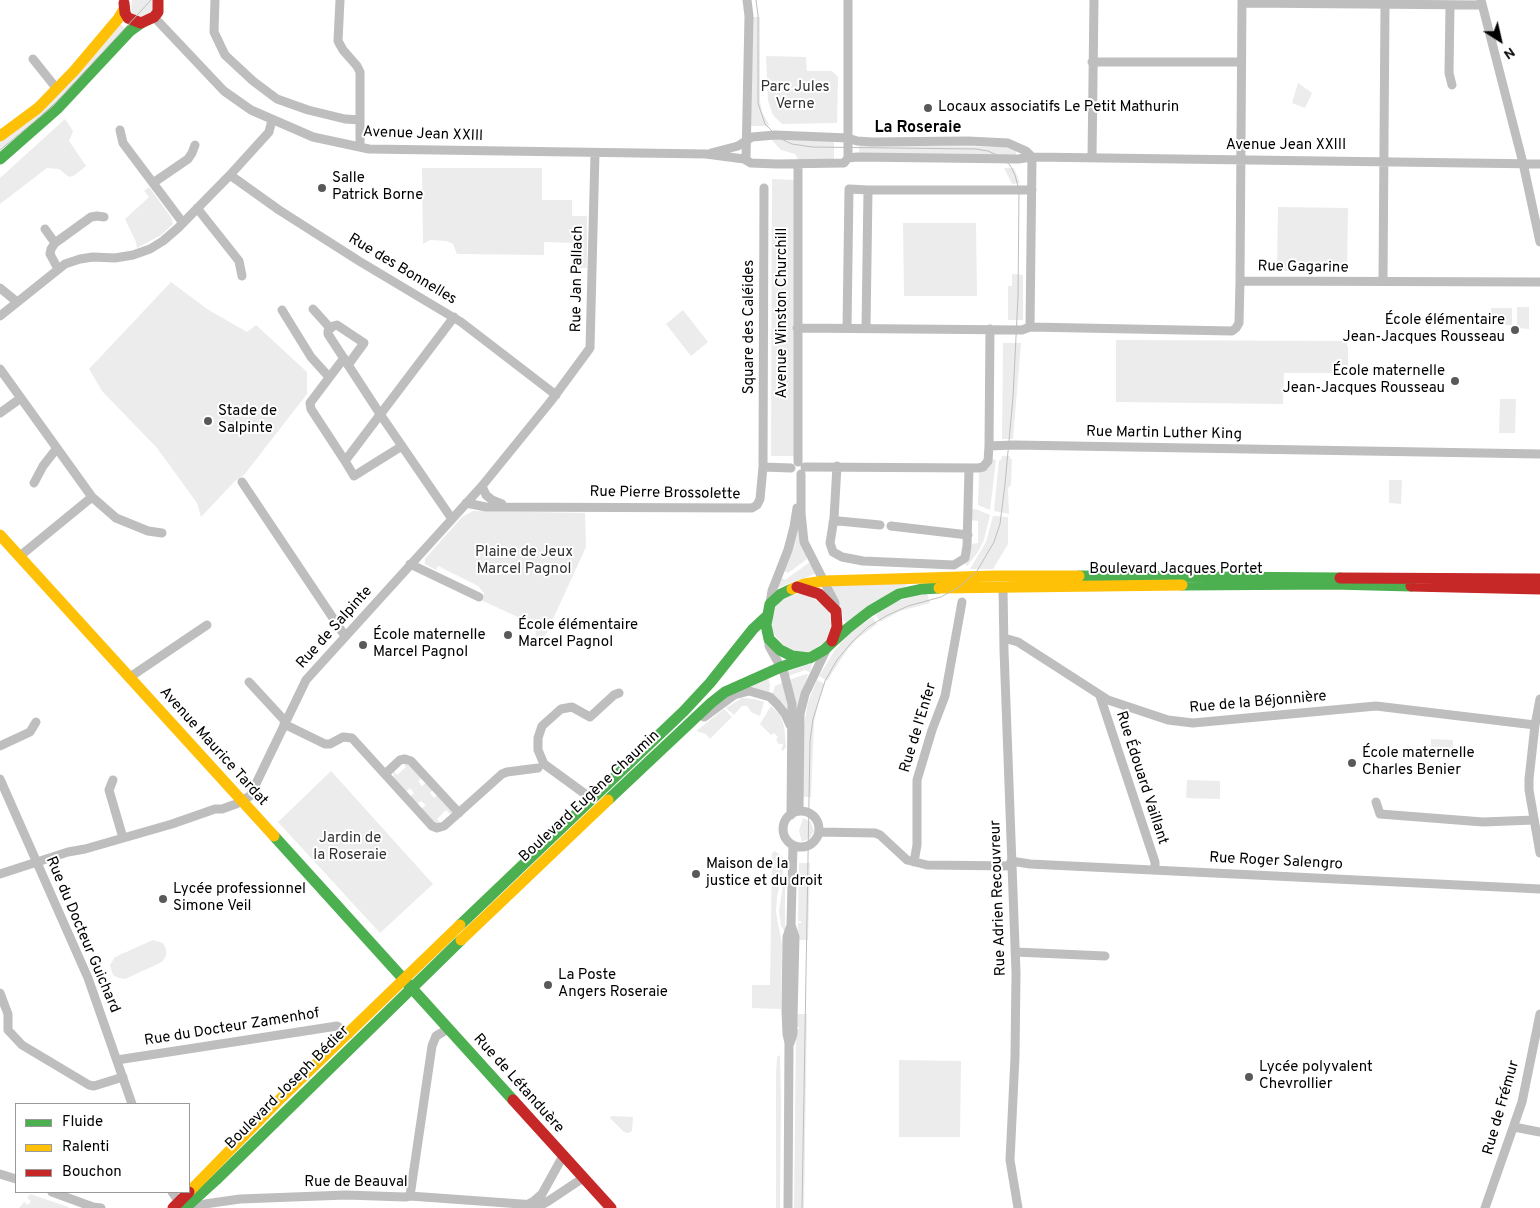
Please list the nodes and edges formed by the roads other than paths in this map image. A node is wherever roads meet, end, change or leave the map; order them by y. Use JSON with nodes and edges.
{"nodes":[{"id":1,"x":215,"y":0,"type":"edge"},
{"id":2,"x":340,"y":0,"type":"edge"},
{"id":3,"x":747,"y":0,"type":"edge"},
{"id":4,"x":848,"y":0,"type":"edge"},
{"id":5,"x":1094,"y":0,"type":"edge"},
{"id":6,"x":159,"y":2,"type":"edge"},
{"id":7,"x":1242,"y":2,"type":"edge"},
{"id":8,"x":1481,"y":2,"type":"edge"},
{"id":9,"x":124,"y":4,"type":"edge"},
{"id":10,"x":1385,"y":5,"type":"junction"},
{"id":11,"x":1450,"y":6,"type":"junction"},
{"id":12,"x":154,"y":18,"type":"junction"},
{"id":13,"x":141,"y":23,"type":"junction"},
{"id":14,"x":33,"y":58,"type":"dead end"},
{"id":15,"x":1092,"y":62,"type":"junction"},
{"id":16,"x":1241,"y":62,"type":"junction"},
{"id":17,"x":1452,"y":84,"type":"dead end"},
{"id":18,"x":57,"y":89,"type":"junction"},
{"id":19,"x":272,"y":120,"type":"junction"},
{"id":20,"x":360,"y":120,"type":"junction"},
{"id":21,"x":120,"y":130,"type":"dead end"},
{"id":22,"x":0,"y":136,"type":"edge"},
{"id":23,"x":848,"y":138,"type":"junction"},
{"id":24,"x":747,"y":140,"type":"junction"},
{"id":25,"x":195,"y":145,"type":"dead end"},
{"id":26,"x":360,"y":148,"type":"junction"},
{"id":27,"x":596,"y":153,"type":"junction"},
{"id":28,"x":706,"y":154,"type":"junction"},
{"id":29,"x":1032,"y":157,"type":"junction"},
{"id":30,"x":848,"y":158,"type":"junction"},
{"id":31,"x":1092,"y":158,"type":"junction"},
{"id":32,"x":0,"y":159,"type":"edge"},
{"id":33,"x":746,"y":159,"type":"junction"},
{"id":34,"x":1241,"y":159,"type":"junction"},
{"id":35,"x":1383,"y":161,"type":"junction"},
{"id":36,"x":1523,"y":163,"type":"junction"},
{"id":37,"x":798,"y":164,"type":"junction"},
{"id":38,"x":1540,"y":164,"type":"edge"},
{"id":39,"x":230,"y":175,"type":"junction"},
{"id":40,"x":153,"y":183,"type":"junction"},
{"id":41,"x":764,"y":188,"type":"dead end"},
{"id":42,"x":868,"y":190,"type":"junction"},
{"id":43,"x":1032,"y":190,"type":"junction"},
{"id":44,"x":197,"y":208,"type":"junction"},
{"id":45,"x":104,"y":217,"type":"dead end"},
{"id":46,"x":183,"y":223,"type":"junction"},
{"id":47,"x":45,"y":229,"type":"dead end"},
{"id":48,"x":1540,"y":242,"type":"edge"},
{"id":49,"x":55,"y":243,"type":"junction"},
{"id":50,"x":58,"y":269,"type":"junction"},
{"id":51,"x":242,"y":276,"type":"dead end"},
{"id":52,"x":1240,"y":281,"type":"junction"},
{"id":53,"x":1383,"y":281,"type":"junction"},
{"id":54,"x":1540,"y":282,"type":"edge"},
{"id":55,"x":0,"y":288,"type":"edge"},
{"id":56,"x":17,"y":302,"type":"junction"},
{"id":57,"x":313,"y":309,"type":"dead end"},
{"id":58,"x":282,"y":310,"type":"dead end"},
{"id":59,"x":0,"y":316,"type":"edge"},
{"id":60,"x":454,"y":317,"type":"junction"},
{"id":61,"x":1030,"y":327,"type":"junction"},
{"id":62,"x":330,"y":328,"type":"junction"},
{"id":63,"x":797,"y":328,"type":"junction"},
{"id":64,"x":847,"y":328,"type":"junction"},
{"id":65,"x":866,"y":328,"type":"junction"},
{"id":66,"x":990,"y":329,"type":"junction"},
{"id":67,"x":346,"y":362,"type":"junction"},
{"id":68,"x":0,"y":369,"type":"edge"},
{"id":69,"x":329,"y":377,"type":"junction"},
{"id":70,"x":556,"y":395,"type":"junction"},
{"id":71,"x":21,"y":398,"type":"junction"},
{"id":72,"x":0,"y":413,"type":"edge"},
{"id":73,"x":380,"y":414,"type":"junction"},
{"id":74,"x":402,"y":446,"type":"junction"},
{"id":75,"x":989,"y":446,"type":"junction"},
{"id":76,"x":58,"y":448,"type":"junction"},
{"id":77,"x":1540,"y":454,"type":"edge"},
{"id":78,"x":345,"y":461,"type":"junction"},
{"id":79,"x":837,"y":466,"type":"junction"},
{"id":80,"x":763,"y":467,"type":"junction"},
{"id":81,"x":969,"y":468,"type":"junction"},
{"id":82,"x":798,"y":469,"type":"junction"},
{"id":83,"x":242,"y":482,"type":"dead end"},
{"id":84,"x":34,"y":483,"type":"dead end"},
{"id":85,"x":482,"y":486,"type":"junction"},
{"id":86,"x":92,"y":497,"type":"junction"},
{"id":87,"x":466,"y":503,"type":"junction"},
{"id":88,"x":505,"y":506,"type":"junction"},
{"id":89,"x":452,"y":519,"type":"junction"},
{"id":90,"x":833,"y":522,"type":"junction"},
{"id":91,"x":880,"y":525,"type":"dead end"},
{"id":92,"x":891,"y":526,"type":"dead end"},
{"id":93,"x":162,"y":534,"type":"dead end"},
{"id":94,"x":0,"y":535,"type":"edge"},
{"id":95,"x":968,"y":535,"type":"junction"},
{"id":96,"x":20,"y":556,"type":"junction"},
{"id":97,"x":410,"y":564,"type":"junction"},
{"id":98,"x":1540,"y":579,"type":"edge"},
{"id":99,"x":824,"y":581,"type":"junction"},
{"id":100,"x":796,"y":587,"type":"junction"},
{"id":101,"x":1003,"y":587,"type":"junction"},
{"id":102,"x":1540,"y":589,"type":"edge"},
{"id":103,"x":479,"y":597,"type":"dead end"},
{"id":104,"x":962,"y":602,"type":"dead end"},
{"id":105,"x":770,"y":604,"type":"junction"},
{"id":106,"x":836,"y":611,"type":"junction"},
{"id":107,"x":767,"y":616,"type":"junction"},
{"id":108,"x":207,"y":625,"type":"dead end"},
{"id":109,"x":345,"y":636,"type":"junction"},
{"id":110,"x":1004,"y":638,"type":"junction"},
{"id":111,"x":769,"y":639,"type":"junction"},
{"id":112,"x":829,"y":646,"type":"junction"},
{"id":113,"x":810,"y":658,"type":"junction"},
{"id":114,"x":781,"y":667,"type":"junction"},
{"id":115,"x":130,"y":678,"type":"junction"},
{"id":116,"x":249,"y":682,"type":"dead end"},
{"id":117,"x":619,"y":693,"type":"dead end"},
{"id":118,"x":1100,"y":696,"type":"junction"},
{"id":119,"x":1540,"y":699,"type":"edge"},
{"id":120,"x":36,"y":722,"type":"dead end"},
{"id":121,"x":284,"y":723,"type":"junction"},
{"id":122,"x":1535,"y":725,"type":"junction"},
{"id":123,"x":793,"y":732,"type":"junction"},
{"id":124,"x":677,"y":735,"type":"junction"},
{"id":125,"x":0,"y":746,"type":"edge"},
{"id":126,"x":538,"y":768,"type":"dead end"},
{"id":127,"x":385,"y":774,"type":"junction"},
{"id":128,"x":0,"y":778,"type":"edge"},
{"id":129,"x":113,"y":780,"type":"dead end"},
{"id":130,"x":592,"y":799,"type":"junction"},
{"id":131,"x":241,"y":801,"type":"junction"},
{"id":132,"x":1376,"y":802,"type":"dead end"},
{"id":133,"x":459,"y":813,"type":"junction"},
{"id":134,"x":795,"y":813,"type":"junction"},
{"id":135,"x":1534,"y":820,"type":"junction"},
{"id":136,"x":819,"y":832,"type":"junction"},
{"id":137,"x":123,"y":838,"type":"junction"},
{"id":138,"x":793,"y":845,"type":"junction"},
{"id":139,"x":1540,"y":850,"type":"edge"},
{"id":140,"x":37,"y":862,"type":"junction"},
{"id":141,"x":914,"y":862,"type":"junction"},
{"id":142,"x":1012,"y":864,"type":"junction"},
{"id":143,"x":1155,"y":869,"type":"junction"},
{"id":144,"x":0,"y":874,"type":"edge"},
{"id":145,"x":1540,"y":889,"type":"edge"},
{"id":146,"x":1015,"y":952,"type":"junction"},
{"id":147,"x":1105,"y":956,"type":"dead end"},
{"id":148,"x":407,"y":984,"type":"junction"},
{"id":149,"x":0,"y":994,"type":"edge"},
{"id":150,"x":1540,"y":1014,"type":"edge"},
{"id":151,"x":448,"y":1029,"type":"junction"},
{"id":152,"x":4,"y":1030,"type":"edge"},
{"id":153,"x":349,"y":1034,"type":"junction"},
{"id":154,"x":117,"y":1060,"type":"junction"},
{"id":155,"x":123,"y":1077,"type":"junction"},
{"id":156,"x":132,"y":1103,"type":"edge"},
{"id":157,"x":1514,"y":1127,"type":"junction"},
{"id":158,"x":1540,"y":1132,"type":"edge"},
{"id":159,"x":562,"y":1156,"type":"junction"},
{"id":160,"x":0,"y":1174,"type":"edge"},
{"id":161,"x":584,"y":1178,"type":"junction"},
{"id":162,"x":15,"y":1180,"type":"edge"},
{"id":163,"x":190,"y":1191,"type":"edge"},
{"id":164,"x":54,"y":1193,"type":"edge"},
{"id":165,"x":188,"y":1193,"type":"edge"},
{"id":166,"x":410,"y":1196,"type":"junction"},
{"id":167,"x":74,"y":1204,"type":"edge"},
{"id":168,"x":180,"y":1204,"type":"edge"},
{"id":169,"x":462,"y":1204,"type":"edge"},
{"id":170,"x":524,"y":1206,"type":"junction"},
{"id":171,"x":101,"y":1208,"type":"edge"},
{"id":172,"x":611,"y":1208,"type":"edge"},
{"id":173,"x":788,"y":1208,"type":"edge"},
{"id":174,"x":1018,"y":1208,"type":"edge"},
{"id":175,"x":1484,"y":1208,"type":"edge"}],
"edges":[{"from":1,"to":20,"type":"street"},
{"from":2,"to":20,"type":"street"},
{"from":3,"to":24,"type":"street"},
{"from":4,"to":23,"type":"street"},
{"from":5,"to":15,"type":"street"},
{"from":6,"to":12,"type":"main road"},
{"from":7,"to":10,"type":"street"},
{"from":7,"to":16,"type":"street"},
{"from":8,"to":11,"type":"street"},
{"from":8,"to":36,"type":"street"},
{"from":9,"to":13,"type":"main road"},
{"from":9,"to":18,"type":"main road"},
{"from":10,"to":11,"type":"street"},
{"from":10,"to":35,"type":"street"},
{"from":11,"to":17,"type":"street"},
{"from":12,"to":13,"type":"main road"},
{"from":12,"to":19,"type":"street","name":"Avenue Jean XXIII"},
{"from":13,"to":32,"type":"main road"},
{"from":14,"to":18,"type":"street"},
{"from":15,"to":16,"type":"street"},
{"from":15,"to":31,"type":"street"},
{"from":16,"to":34,"type":"street"},
{"from":18,"to":22,"type":"main road"},
{"from":19,"to":26,"type":"street","name":"Avenue Jean XXIII"},
{"from":19,"to":39,"type":"street"},
{"from":20,"to":26,"type":"street"},
{"from":21,"to":40,"type":"street"},
{"from":23,"to":24,"type":"street","name":"Avenue Jean XXIII"},
{"from":23,"to":29,"type":"street","name":"Avenue Jean XXIII"},
{"from":23,"to":30,"type":"street"},
{"from":24,"to":28,"type":"street","name":"Avenue Jean XXIII"},
{"from":24,"to":33,"type":"street"},
{"from":25,"to":40,"type":"street"},
{"from":26,"to":27,"type":"street","name":"Avenue Jean XXIII"},
{"from":27,"to":28,"type":"street","name":"Avenue Jean XXIII"},
{"from":27,"to":70,"type":"street","name":"Rue Jan Pallach"},
{"from":28,"to":33,"type":"street","name":"Avenue Jean XXIII"},
{"from":29,"to":30,"type":"street","name":"Avenue Jean XXIII"},
{"from":29,"to":31,"type":"street","name":"Avenue Jean XXIII"},
{"from":29,"to":43,"type":"street"},
{"from":30,"to":37,"type":"street","name":"Avenue Jean XXIII"},
{"from":31,"to":34,"type":"street","name":"Avenue Jean XXIII"},
{"from":33,"to":37,"type":"street","name":"Avenue Jean XXIII"},
{"from":34,"to":35,"type":"street","name":"Avenue Jean XXIII"},
{"from":34,"to":52,"type":"street"},
{"from":35,"to":36,"type":"street","name":"Avenue Jean XXIII"},
{"from":35,"to":53,"type":"street"},
{"from":36,"to":38,"type":"street","name":"Avenue Jean XXIII"},
{"from":36,"to":48,"type":"street"},
{"from":37,"to":63,"type":"street","name":"Avenue Winston Churchill"},
{"from":39,"to":44,"type":"street"},
{"from":39,"to":60,"type":"street","name":"Rue des Bonnelles"},
{"from":40,"to":46,"type":"street"},
{"from":41,"to":80,"type":"street","name":"Square des Caléides"},
{"from":42,"to":43,"type":"street"},
{"from":42,"to":64,"type":"street"},
{"from":42,"to":65,"type":"street"},
{"from":43,"to":61,"type":"street"},
{"from":44,"to":46,"type":"street"},
{"from":44,"to":51,"type":"street"},
{"from":45,"to":49,"type":"street"},
{"from":46,"to":50,"type":"street"},
{"from":47,"to":49,"type":"street"},
{"from":49,"to":50,"type":"street"},
{"from":50,"to":56,"type":"street"},
{"from":52,"to":53,"type":"street","name":"Rue Gagarine"},
{"from":52,"to":61,"type":"street","name":"Rue Gagarine"},
{"from":53,"to":54,"type":"street","name":"Rue Gagarine"},
{"from":55,"to":56,"type":"street"},
{"from":56,"to":59,"type":"street"},
{"from":57,"to":62,"type":"street"},
{"from":58,"to":69,"type":"street"},
{"from":60,"to":70,"type":"street","name":"Rue des Bonnelles"},
{"from":60,"to":73,"type":"street"},
{"from":61,"to":66,"type":"street","name":"Rue Gagarine"},
{"from":62,"to":67,"type":"street"},
{"from":62,"to":67,"type":"street"},
{"from":63,"to":64,"type":"street","name":"Rue Gagarine"},
{"from":63,"to":82,"type":"street","name":"Avenue Winston Churchill"},
{"from":64,"to":65,"type":"street","name":"Rue Gagarine"},
{"from":65,"to":66,"type":"street","name":"Rue Gagarine"},
{"from":66,"to":75,"type":"street"},
{"from":67,"to":69,"type":"street"},
{"from":67,"to":73,"type":"street"},
{"from":68,"to":71,"type":"street"},
{"from":69,"to":78,"type":"street"},
{"from":70,"to":85,"type":"street","name":"Rue de Salpinte"},
{"from":71,"to":72,"type":"street"},
{"from":71,"to":76,"type":"street"},
{"from":73,"to":74,"type":"street"},
{"from":73,"to":78,"type":"street"},
{"from":74,"to":78,"type":"street"},
{"from":74,"to":89,"type":"street"},
{"from":75,"to":77,"type":"street","name":"Rue Martin Luther King"},
{"from":75,"to":81,"type":"street"},
{"from":76,"to":84,"type":"street"},
{"from":76,"to":86,"type":"street"},
{"from":79,"to":81,"type":"street"},
{"from":79,"to":82,"type":"street"},
{"from":79,"to":90,"type":"street"},
{"from":80,"to":82,"type":"street"},
{"from":80,"to":88,"type":"street","name":"Rue Pierre Brossolette"},
{"from":81,"to":95,"type":"street"},
{"from":82,"to":99,"type":"street","name":"Avenue Winston Churchill"},
{"from":82,"to":105,"type":"street","name":"Avenue Winston Churchill"},
{"from":83,"to":109,"type":"street"},
{"from":85,"to":87,"type":"street","name":"Rue de Salpinte"},
{"from":85,"to":88,"type":"street"},
{"from":86,"to":93,"type":"street"},
{"from":86,"to":96,"type":"street"},
{"from":87,"to":88,"type":"street","name":"Rue Pierre Brossolette"},
{"from":87,"to":89,"type":"street","name":"Rue de Salpinte"},
{"from":89,"to":97,"type":"street","name":"Rue de Salpinte"},
{"from":90,"to":91,"type":"street"},
{"from":90,"to":95,"type":"street"},
{"from":92,"to":95,"type":"street"},
{"from":94,"to":96,"type":"main road","name":"Avenue Maurice Tardat"},
{"from":96,"to":115,"type":"main road","name":"Avenue Maurice Tardat"},
{"from":97,"to":103,"type":"street"},
{"from":97,"to":109,"type":"street","name":"Rue de Salpinte"},
{"from":98,"to":99,"type":"main road","name":"Boulevard Jacques Portet"},
{"from":99,"to":100,"type":"main road"},
{"from":99,"to":106,"type":"street","name":"Avenue Winston Churchill"},
{"from":100,"to":105,"type":"main road"},
{"from":100,"to":106,"type":"main road"},
{"from":101,"to":102,"type":"main road","name":"Boulevard Jacques Portet"},
{"from":101,"to":110,"type":"street","name":"Rue Adrien Recouvreur"},
{"from":101,"to":112,"type":"main road","name":"Boulevard Jacques Portet"},
{"from":104,"to":141,"type":"street","name":"Rue de l'Enfer"},
{"from":105,"to":107,"type":"main road","name":"Avenue Winston Churchill"},
{"from":106,"to":112,"type":"main road","name":"Avenue Winston Churchill"},
{"from":107,"to":111,"type":"main road","name":"Avenue Winston Churchill"},
{"from":107,"to":130,"type":"main road","name":"Boulevard Eugène Chaumin"},
{"from":108,"to":115,"type":"street"},
{"from":109,"to":121,"type":"street","name":"Rue de Salpinte"},
{"from":110,"to":118,"type":"street","name":"Rue de la Béjonnière"},
{"from":110,"to":142,"type":"street","name":"Rue Adrien Recouvreur"},
{"from":111,"to":113,"type":"main road"},
{"from":111,"to":114,"type":"street","name":"Avenue Winston Churchill"},
{"from":112,"to":113,"type":"main road"},
{"from":112,"to":134,"type":"street","name":"Avenue Winston Churchill"},
{"from":113,"to":114,"type":"main road","name":"Boulevard Eugène Chaumin"},
{"from":114,"to":123,"type":"street","name":"Avenue Winston Churchill"},
{"from":114,"to":124,"type":"main road","name":"Boulevard Eugène Chaumin"},
{"from":115,"to":131,"type":"main road","name":"Avenue Maurice Tardat"},
{"from":116,"to":121,"type":"street"},
{"from":117,"to":130,"type":"street"},
{"from":118,"to":122,"type":"street","name":"Rue de la Béjonnière"},
{"from":118,"to":143,"type":"street","name":"Rue Édouard Vaillant"},
{"from":119,"to":122,"type":"street"},
{"from":120,"to":125,"type":"street"},
{"from":121,"to":127,"type":"street"},
{"from":121,"to":131,"type":"street","name":"Rue de Salpinte"},
{"from":122,"to":135,"type":"street"},
{"from":123,"to":124,"type":"street","name":"Avenue Winston Churchill"},
{"from":123,"to":134,"type":"street","name":"Avenue Winston Churchill"},
{"from":124,"to":148,"type":"main road","name":"Boulevard Eugène Chaumin"},
{"from":126,"to":133,"type":"street"},
{"from":127,"to":133,"type":"street"},
{"from":127,"to":133,"type":"street"},
{"from":128,"to":140,"type":"street","name":"Rue du Docteur Guichard"},
{"from":129,"to":137,"type":"street"},
{"from":130,"to":148,"type":"main road","name":"Boulevard Eugène Chaumin"},
{"from":131,"to":137,"type":"street"},
{"from":131,"to":148,"type":"main road","name":"Avenue Maurice Tardat"},
{"from":132,"to":135,"type":"street"},
{"from":134,"to":136,"type":"street"},
{"from":134,"to":138,"type":"street","name":"Avenue Winston Churchill"},
{"from":135,"to":139,"type":"street"},
{"from":136,"to":138,"type":"street"},
{"from":136,"to":141,"type":"street"},
{"from":137,"to":140,"type":"street"},
{"from":138,"to":173,"type":"street","name":"Avenue Winston Churchill"},
{"from":140,"to":144,"type":"street"},
{"from":140,"to":154,"type":"street","name":"Rue du Docteur Guichard"},
{"from":141,"to":142,"type":"street","name":"Rue Roger Salengro"},
{"from":142,"to":143,"type":"street","name":"Rue Roger Salengro"},
{"from":142,"to":146,"type":"street","name":"Rue Adrien Recouvreur"},
{"from":143,"to":145,"type":"street","name":"Rue Roger Salengro"},
{"from":146,"to":147,"type":"street"},
{"from":146,"to":174,"type":"street","name":"Rue Adrien Recouvreur"},
{"from":148,"to":151,"type":"main road","name":"Rue de Létanduère"},
{"from":148,"to":153,"type":"main road","name":"Boulevard Joseph Bédier"},
{"from":148,"to":168,"type":"main road","name":"Boulevard Joseph Bédier"},
{"from":149,"to":152,"type":"street"},
{"from":150,"to":157,"type":"street","name":"Rue de Frémur"},
{"from":151,"to":159,"type":"main road","name":"Rue de Létanduère"},
{"from":151,"to":166,"type":"street"},
{"from":152,"to":155,"type":"street"},
{"from":153,"to":154,"type":"street","name":"Rue du Docteur Zamenhof"},
{"from":153,"to":163,"type":"main road","name":"Boulevard Joseph Bédier"},
{"from":154,"to":155,"type":"street","name":"Rue du Docteur Guichard"},
{"from":155,"to":156,"type":"street","name":"Rue du Docteur Guichard"},
{"from":157,"to":158,"type":"street"},
{"from":157,"to":175,"type":"street","name":"Rue de Frémur"},
{"from":159,"to":161,"type":"main road","name":"Rue de Létanduère"},
{"from":159,"to":170,"type":"street"},
{"from":160,"to":162,"type":"street"},
{"from":161,"to":170,"type":"street","name":"Rue de Beauval"},
{"from":161,"to":172,"type":"main road","name":"Rue de Létanduère"},
{"from":164,"to":167,"type":"street"},
{"from":165,"to":168,"type":"main road","name":"Boulevard Joseph Bédier"},
{"from":166,"to":168,"type":"street","name":"Rue de Beauval"},
{"from":166,"to":169,"type":"street","name":"Rue de Beauval"},
{"from":167,"to":171,"type":"street"},
{"from":169,"to":170,"type":"street","name":"Rue de Beauval"}]}
